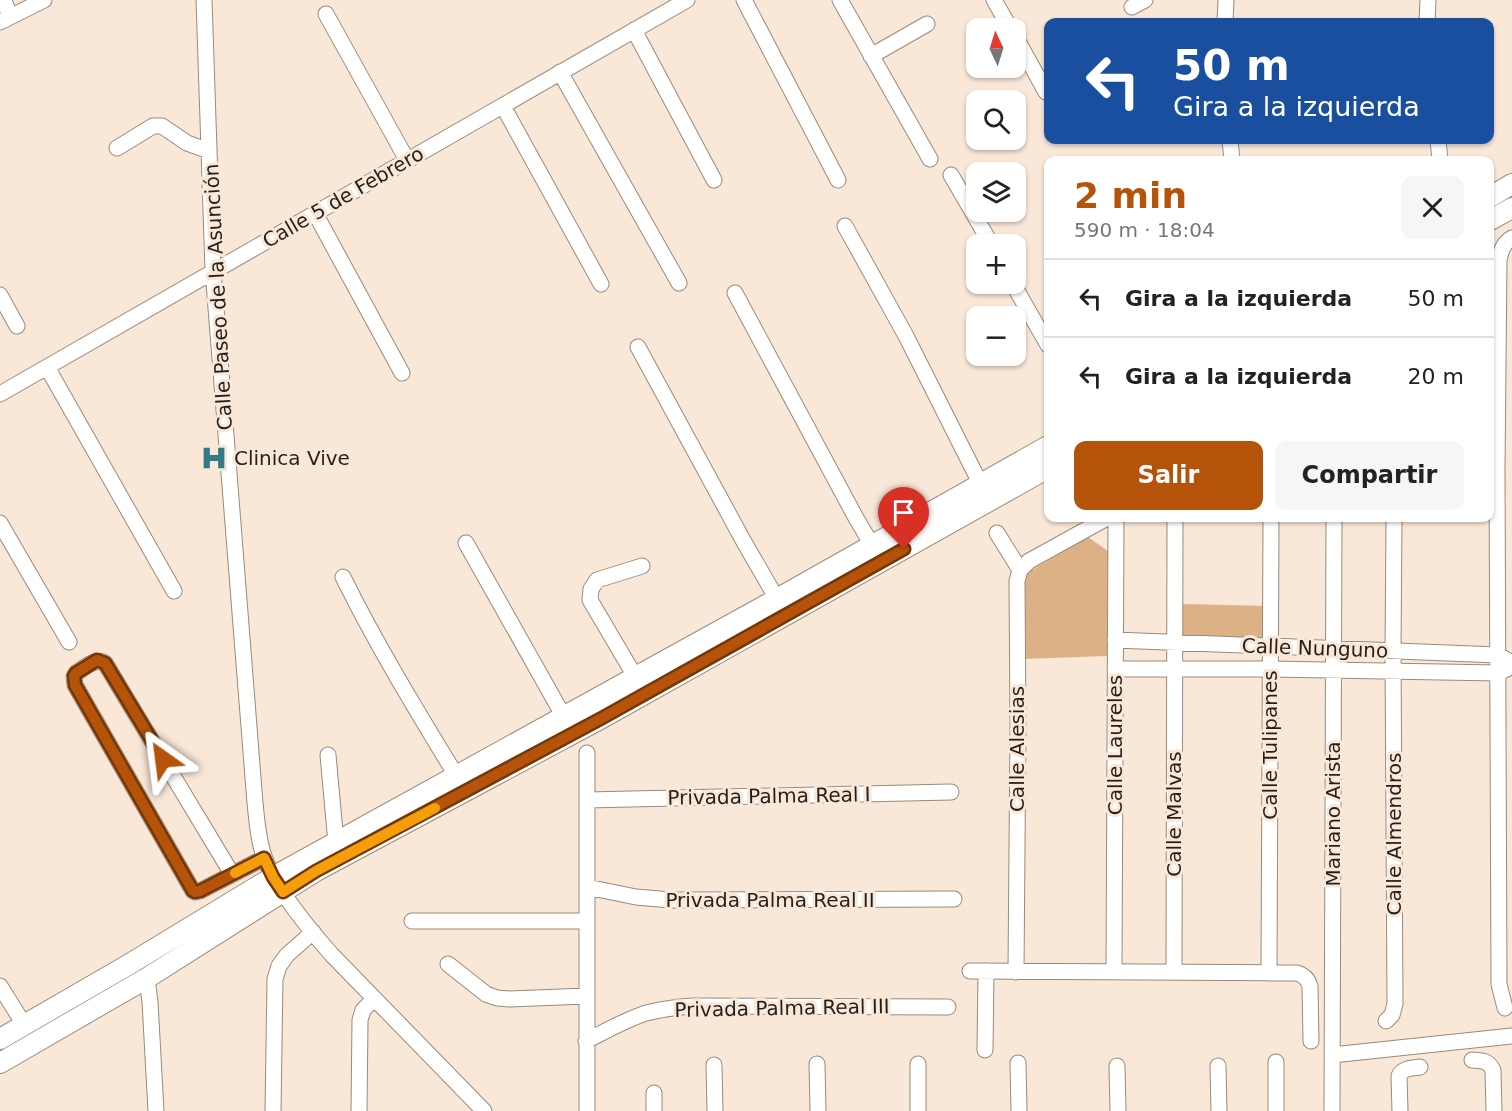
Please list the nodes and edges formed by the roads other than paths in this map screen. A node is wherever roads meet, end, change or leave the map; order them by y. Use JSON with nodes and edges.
{"nodes":[{"id":1,"x":4,"y":0,"type":"edge"},
{"id":2,"x":44,"y":0,"type":"edge"},
{"id":3,"x":204,"y":0,"type":"edge"},
{"id":4,"x":687,"y":0,"type":"edge"},
{"id":5,"x":744,"y":0,"type":"edge"},
{"id":6,"x":840,"y":0,"type":"edge"},
{"id":7,"x":994,"y":0,"type":"edge"},
{"id":8,"x":1226,"y":0,"type":"edge"},
{"id":9,"x":1428,"y":0,"type":"edge"},
{"id":10,"x":326,"y":14,"type":"dead end"},
{"id":11,"x":1004,"y":18,"type":"edge"},
{"id":12,"x":1225,"y":18,"type":"edge"},
{"id":13,"x":1427,"y":18,"type":"edge"},
{"id":14,"x":3,"y":20,"type":"edge"},
{"id":15,"x":927,"y":24,"type":"dead end"},
{"id":16,"x":634,"y":30,"type":"junction"},
{"id":17,"x":871,"y":56,"type":"junction"},
{"id":18,"x":1026,"y":56,"type":"edge"},
{"id":19,"x":560,"y":72,"type":"junction"},
{"id":20,"x":1044,"y":88,"type":"edge"},
{"id":21,"x":503,"y":106,"type":"junction"},
{"id":22,"x":117,"y":148,"type":"dead end"},
{"id":23,"x":209,"y":151,"type":"junction"},
{"id":24,"x":930,"y":159,"type":"dead end"},
{"id":25,"x":407,"y":160,"type":"junction"},
{"id":26,"x":951,"y":175,"type":"dead end"},
{"id":27,"x":714,"y":180,"type":"dead end"},
{"id":28,"x":838,"y":180,"type":"dead end"},
{"id":29,"x":1512,"y":184,"type":"edge"},
{"id":30,"x":1494,"y":194,"type":"edge"},
{"id":31,"x":1512,"y":208,"type":"edge"},
{"id":32,"x":315,"y":213,"type":"junction"},
{"id":33,"x":1494,"y":218,"type":"edge"},
{"id":34,"x":845,"y":225,"type":"dead end"},
{"id":35,"x":985,"y":234,"type":"edge"},
{"id":36,"x":1512,"y":238,"type":"edge"},
{"id":37,"x":213,"y":270,"type":"junction"},
{"id":38,"x":679,"y":283,"type":"dead end"},
{"id":39,"x":601,"y":284,"type":"dead end"},
{"id":40,"x":735,"y":293,"type":"dead end"},
{"id":41,"x":1019,"y":294,"type":"edge"},
{"id":42,"x":0,"y":295,"type":"edge"},
{"id":43,"x":18,"y":326,"type":"dead end"},
{"id":44,"x":1044,"y":338,"type":"edge"},
{"id":45,"x":638,"y":347,"type":"dead end"},
{"id":46,"x":47,"y":367,"type":"junction"},
{"id":47,"x":402,"y":373,"type":"dead end"},
{"id":48,"x":0,"y":394,"type":"edge"},
{"id":49,"x":1044,"y":448,"type":"edge"},
{"id":50,"x":1505,"y":469,"type":"edge"},
{"id":51,"x":1044,"y":470,"type":"edge"},
{"id":52,"x":980,"y":483,"type":"junction"},
{"id":53,"x":1100,"y":522,"type":"edge"},
{"id":54,"x":1116,"y":522,"type":"edge"},
{"id":55,"x":1176,"y":522,"type":"edge"},
{"id":56,"x":1270,"y":522,"type":"edge"},
{"id":57,"x":1334,"y":522,"type":"edge"},
{"id":58,"x":1394,"y":522,"type":"edge"},
{"id":59,"x":0,"y":523,"type":"edge"},
{"id":60,"x":997,"y":534,"type":"dead end"},
{"id":61,"x":466,"y":543,"type":"dead end"},
{"id":62,"x":872,"y":545,"type":"junction"},
{"id":63,"x":642,"y":566,"type":"dead end"},
{"id":64,"x":1020,"y":570,"type":"junction"},
{"id":65,"x":343,"y":577,"type":"dead end"},
{"id":66,"x":174,"y":591,"type":"dead end"},
{"id":67,"x":777,"y":599,"type":"junction"},
{"id":68,"x":1115,"y":640,"type":"junction"},
{"id":69,"x":69,"y":642,"type":"dead end"},
{"id":70,"x":1270,"y":646,"type":"junction"},
{"id":71,"x":1334,"y":649,"type":"junction"},
{"id":72,"x":1393,"y":651,"type":"junction"},
{"id":73,"x":1498,"y":655,"type":"junction"},
{"id":74,"x":1175,"y":656,"type":"junction"},
{"id":75,"x":1507,"y":668,"type":"edge"},
{"id":76,"x":1115,"y":669,"type":"junction"},
{"id":77,"x":1270,"y":669,"type":"junction"},
{"id":78,"x":1334,"y":670,"type":"junction"},
{"id":79,"x":1393,"y":671,"type":"junction"},
{"id":80,"x":636,"y":678,"type":"junction"},
{"id":81,"x":564,"y":717,"type":"junction"},
{"id":82,"x":587,"y":753,"type":"dead end"},
{"id":83,"x":328,"y":755,"type":"dead end"},
{"id":84,"x":457,"y":777,"type":"junction"},
{"id":85,"x":951,"y":792,"type":"dead end"},
{"id":86,"x":587,"y":800,"type":"junction"},
{"id":87,"x":336,"y":843,"type":"junction"},
{"id":88,"x":264,"y":858,"type":"junction"},
{"id":89,"x":232,"y":874,"type":"junction"},
{"id":90,"x":278,"y":885,"type":"junction"},
{"id":91,"x":587,"y":887,"type":"junction"},
{"id":92,"x":954,"y":899,"type":"dead end"},
{"id":93,"x":412,"y":921,"type":"dead end"},
{"id":94,"x":587,"y":921,"type":"junction"},
{"id":95,"x":313,"y":932,"type":"junction"},
{"id":96,"x":448,"y":964,"type":"dead end"},
{"id":97,"x":1016,"y":972,"type":"junction"},
{"id":98,"x":1114,"y":972,"type":"junction"},
{"id":99,"x":1174,"y":972,"type":"junction"},
{"id":100,"x":1269,"y":973,"type":"junction"},
{"id":101,"x":147,"y":978,"type":"junction"},
{"id":102,"x":0,"y":986,"type":"edge"},
{"id":103,"x":586,"y":996,"type":"junction"},
{"id":104,"x":374,"y":999,"type":"junction"},
{"id":105,"x":948,"y":1007,"type":"dead end"},
{"id":106,"x":1505,"y":1008,"type":"dead end"},
{"id":107,"x":1389,"y":1018,"type":"dead end"},
{"id":108,"x":25,"y":1026,"type":"junction"},
{"id":109,"x":1512,"y":1036,"type":"edge"},
{"id":110,"x":0,"y":1039,"type":"edge"},
{"id":111,"x":586,"y":1041,"type":"junction"},
{"id":112,"x":1311,"y":1041,"type":"dead end"},
{"id":113,"x":985,"y":1050,"type":"dead end"},
{"id":114,"x":1332,"y":1055,"type":"junction"},
{"id":115,"x":1472,"y":1060,"type":"dead end"},
{"id":116,"x":1276,"y":1062,"type":"dead end"},
{"id":117,"x":0,"y":1063,"type":"edge"},
{"id":118,"x":1018,"y":1063,"type":"dead end"},
{"id":119,"x":817,"y":1064,"type":"dead end"},
{"id":120,"x":918,"y":1064,"type":"dead end"},
{"id":121,"x":714,"y":1065,"type":"dead end"},
{"id":122,"x":1117,"y":1066,"type":"dead end"},
{"id":123,"x":1218,"y":1066,"type":"dead end"},
{"id":124,"x":1420,"y":1067,"type":"dead end"},
{"id":125,"x":654,"y":1093,"type":"dead end"},
{"id":126,"x":156,"y":1111,"type":"edge"},
{"id":127,"x":273,"y":1111,"type":"edge"},
{"id":128,"x":359,"y":1111,"type":"edge"},
{"id":129,"x":484,"y":1111,"type":"edge"},
{"id":130,"x":586,"y":1111,"type":"edge"},
{"id":131,"x":654,"y":1111,"type":"edge"},
{"id":132,"x":715,"y":1111,"type":"edge"},
{"id":133,"x":818,"y":1111,"type":"edge"},
{"id":134,"x":918,"y":1111,"type":"edge"},
{"id":135,"x":1019,"y":1111,"type":"edge"},
{"id":136,"x":1118,"y":1111,"type":"edge"},
{"id":137,"x":1219,"y":1111,"type":"edge"},
{"id":138,"x":1276,"y":1111,"type":"edge"},
{"id":139,"x":1332,"y":1111,"type":"edge"},
{"id":140,"x":1400,"y":1111,"type":"edge"},
{"id":141,"x":1494,"y":1111,"type":"edge"}],
"edges":[{"from":1,"to":14,"type":"street"},
{"from":2,"to":14,"type":"street"},
{"from":3,"to":23,"type":"street","name":"Calle Paseo de la Asunción"},
{"from":4,"to":16,"type":"street","name":"Calle 5 de Febrero"},
{"from":5,"to":28,"type":"street"},
{"from":6,"to":17,"type":"street"},
{"from":7,"to":11,"type":"street"},
{"from":8,"to":12,"type":"street"},
{"from":9,"to":13,"type":"street"},
{"from":10,"to":25,"type":"street"},
{"from":15,"to":17,"type":"street"},
{"from":16,"to":19,"type":"street","name":"Calle 5 de Febrero"},
{"from":16,"to":27,"type":"street"},
{"from":17,"to":24,"type":"street"},
{"from":18,"to":20,"type":"street"},
{"from":19,"to":21,"type":"street","name":"Calle 5 de Febrero"},
{"from":19,"to":38,"type":"street"},
{"from":21,"to":25,"type":"street","name":"Calle 5 de Febrero"},
{"from":21,"to":39,"type":"street"},
{"from":22,"to":23,"type":"street"},
{"from":23,"to":37,"type":"street","name":"Calle Paseo de la Asunción"},
{"from":25,"to":32,"type":"street","name":"Calle 5 de Febrero"},
{"from":26,"to":35,"type":"street"},
{"from":29,"to":30,"type":"main road"},
{"from":31,"to":33,"type":"main road"},
{"from":32,"to":37,"type":"street","name":"Calle 5 de Febrero"},
{"from":32,"to":47,"type":"street"},
{"from":34,"to":52,"type":"street"},
{"from":36,"to":50,"type":"street"},
{"from":37,"to":46,"type":"street","name":"Calle 5 de Febrero"},
{"from":37,"to":88,"type":"street","name":"Calle Paseo de la Asunción"},
{"from":40,"to":62,"type":"street"},
{"from":41,"to":44,"type":"street"},
{"from":42,"to":43,"type":"street"},
{"from":45,"to":67,"type":"street"},
{"from":46,"to":48,"type":"street","name":"Calle 5 de Febrero"},
{"from":46,"to":66,"type":"street"},
{"from":49,"to":52,"type":"main road"},
{"from":50,"to":73,"type":"street"},
{"from":51,"to":90,"type":"main road"},
{"from":52,"to":62,"type":"main road"},
{"from":53,"to":64,"type":"street"},
{"from":54,"to":68,"type":"street","name":"Calle Laureles"},
{"from":55,"to":74,"type":"street"},
{"from":56,"to":70,"type":"street","name":"Calle Tulipanes"},
{"from":57,"to":71,"type":"street","name":"Mariano Arista"},
{"from":58,"to":72,"type":"street","name":"Calle Almendros"},
{"from":59,"to":69,"type":"street"},
{"from":60,"to":64,"type":"street"},
{"from":61,"to":81,"type":"street"},
{"from":62,"to":67,"type":"main road"},
{"from":63,"to":80,"type":"street"},
{"from":64,"to":97,"type":"street","name":"Calle Alesias"},
{"from":65,"to":84,"type":"street"},
{"from":67,"to":80,"type":"main road"},
{"from":68,"to":74,"type":"street","name":"Calle Nunguno"},
{"from":68,"to":76,"type":"street","name":"Calle Laureles"},
{"from":70,"to":71,"type":"street","name":"Calle Nunguno"},
{"from":70,"to":74,"type":"street","name":"Calle Nunguno"},
{"from":70,"to":77,"type":"street","name":"Calle Tulipanes"},
{"from":71,"to":72,"type":"street","name":"Calle Nunguno"},
{"from":71,"to":78,"type":"street","name":"Mariano Arista"},
{"from":72,"to":73,"type":"street","name":"Calle Nunguno"},
{"from":72,"to":79,"type":"street","name":"Calle Almendros"},
{"from":73,"to":75,"type":"street"},
{"from":74,"to":76,"type":"street","name":"Calle Nunguno"},
{"from":74,"to":77,"type":"street","name":"Calle Nunguno"},
{"from":74,"to":99,"type":"street","name":"Calle Malvas"},
{"from":75,"to":79,"type":"street","name":"Calle Nunguno"},
{"from":75,"to":106,"type":"street"},
{"from":76,"to":98,"type":"street","name":"Calle Laureles"},
{"from":77,"to":78,"type":"street","name":"Calle Nunguno"},
{"from":77,"to":100,"type":"street","name":"Calle Tulipanes"},
{"from":78,"to":79,"type":"street","name":"Calle Nunguno"},
{"from":78,"to":114,"type":"street","name":"Mariano Arista"},
{"from":79,"to":107,"type":"street","name":"Calle Almendros"},
{"from":80,"to":81,"type":"main road"},
{"from":81,"to":84,"type":"main road"},
{"from":82,"to":86,"type":"street"},
{"from":83,"to":87,"type":"street"},
{"from":84,"to":87,"type":"main road"},
{"from":85,"to":86,"type":"street","name":"Privada Palma Real I"},
{"from":86,"to":91,"type":"street"},
{"from":87,"to":90,"type":"main road"},
{"from":88,"to":89,"type":"street"},
{"from":88,"to":90,"type":"street","name":"Calle Paseo de la Asunción"},
{"from":89,"to":89,"type":"street"},
{"from":90,"to":95,"type":"street","name":"Calle Paseo de la Asunción"},
{"from":90,"to":101,"type":"main road"},
{"from":90,"to":108,"type":"main road"},
{"from":91,"to":92,"type":"street","name":"Privada Palma Real II"},
{"from":91,"to":94,"type":"street"},
{"from":93,"to":94,"type":"street"},
{"from":94,"to":103,"type":"street"},
{"from":95,"to":104,"type":"street","name":"Calle Paseo de la Asunción"},
{"from":95,"to":127,"type":"street"},
{"from":96,"to":103,"type":"street"},
{"from":97,"to":98,"type":"street"},
{"from":97,"to":113,"type":"street"},
{"from":98,"to":99,"type":"street"},
{"from":99,"to":100,"type":"street"},
{"from":100,"to":112,"type":"street"},
{"from":101,"to":117,"type":"main road"},
{"from":101,"to":126,"type":"street"},
{"from":102,"to":108,"type":"street"},
{"from":103,"to":111,"type":"street"},
{"from":104,"to":128,"type":"street"},
{"from":104,"to":129,"type":"street","name":"Calle Paseo de la Asunción"},
{"from":105,"to":111,"type":"street","name":"Privada Palma Real III"},
{"from":108,"to":110,"type":"main road"},
{"from":109,"to":114,"type":"street"},
{"from":111,"to":130,"type":"street"},
{"from":114,"to":139,"type":"street","name":"Mariano Arista"},
{"from":115,"to":141,"type":"street"},
{"from":116,"to":138,"type":"street"},
{"from":118,"to":135,"type":"street"},
{"from":119,"to":133,"type":"street"},
{"from":120,"to":134,"type":"street"},
{"from":121,"to":132,"type":"street"},
{"from":122,"to":136,"type":"street"},
{"from":123,"to":137,"type":"street"},
{"from":124,"to":140,"type":"street"},
{"from":125,"to":131,"type":"street"}]}
